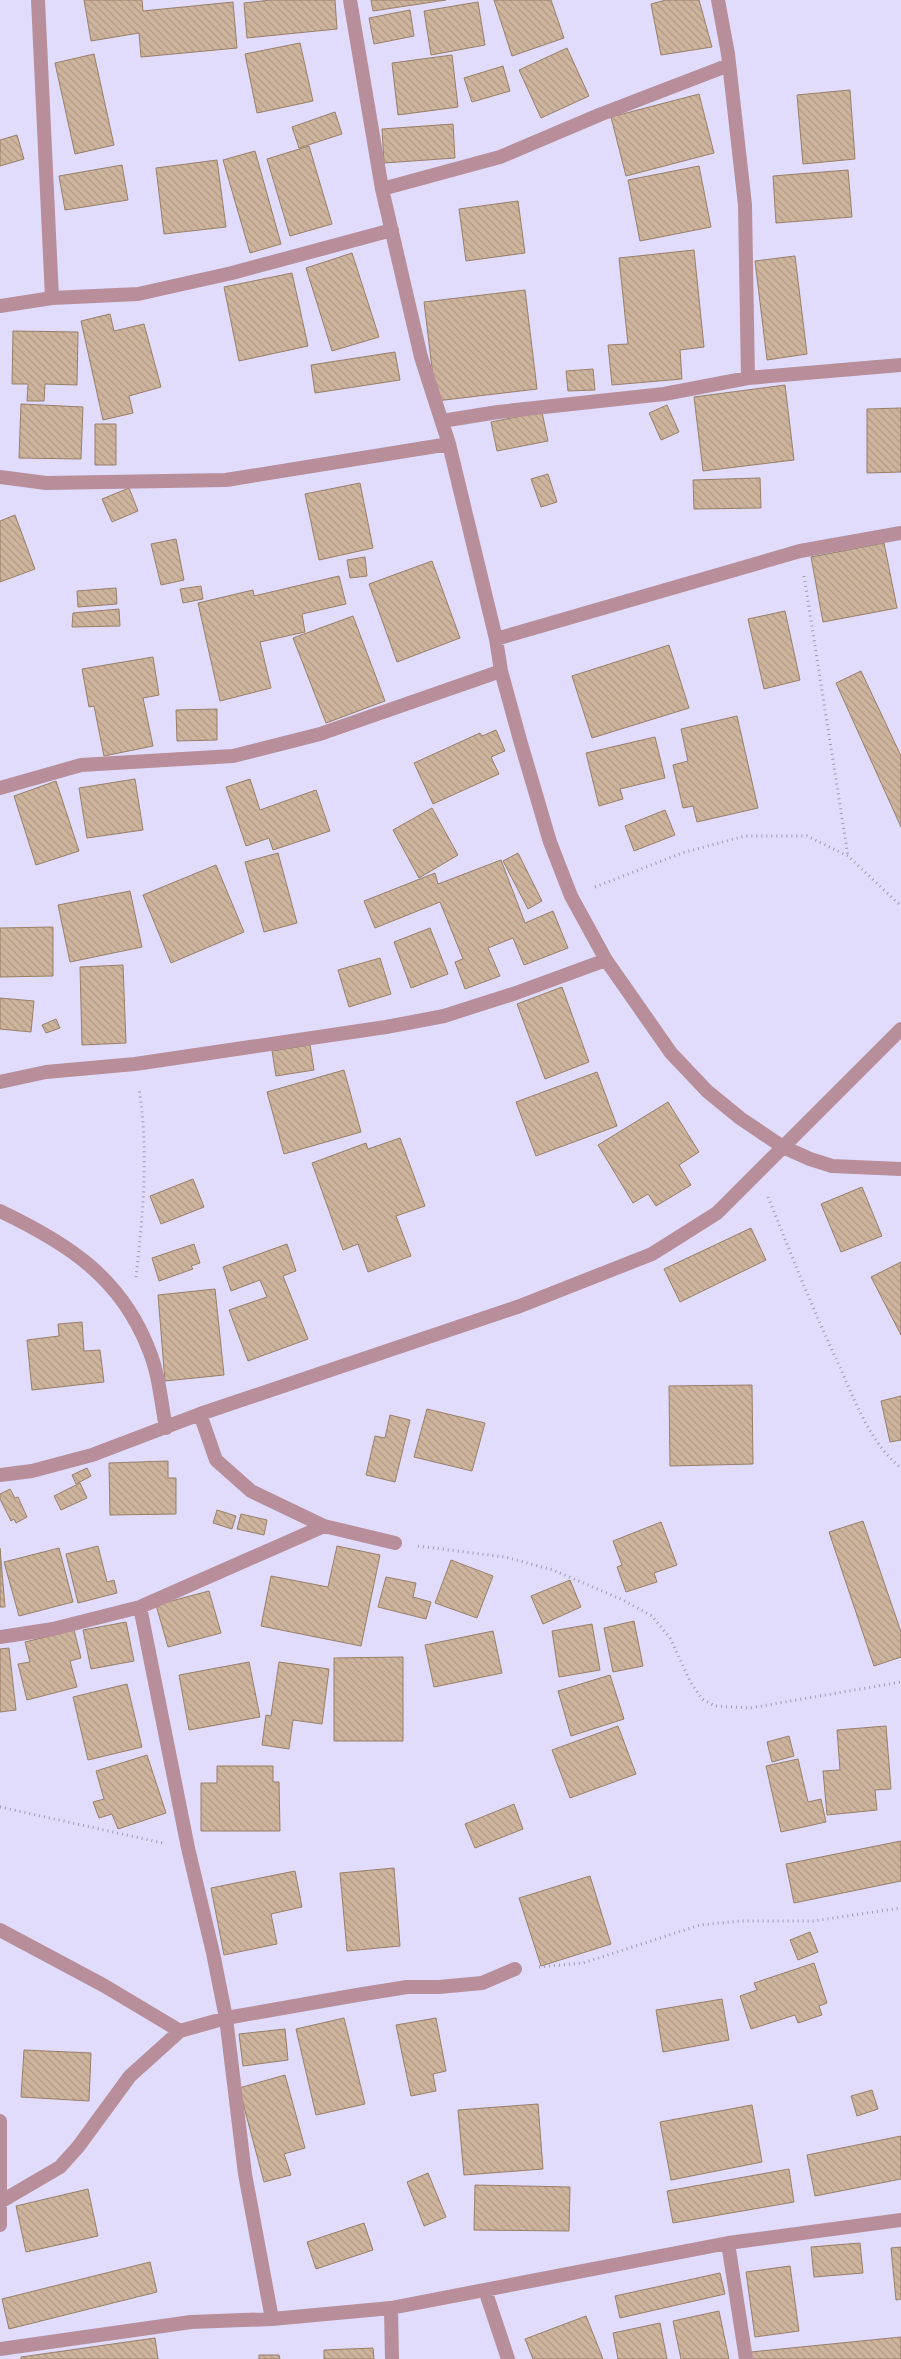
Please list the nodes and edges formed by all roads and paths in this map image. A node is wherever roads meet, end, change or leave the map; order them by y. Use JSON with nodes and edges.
{"nodes":[{"id":1,"x":38,"y":0,"type":"edge"},
{"id":2,"x":350,"y":0,"type":"edge"},
{"id":3,"x":718,"y":0,"type":"edge"},
{"id":4,"x":729,"y":65,"type":"junction"},
{"id":5,"x":382,"y":189,"type":"junction"},
{"id":6,"x":392,"y":230,"type":"junction"},
{"id":7,"x":52,"y":298,"type":"junction"},
{"id":8,"x":0,"y":306,"type":"edge"},
{"id":9,"x":901,"y":365,"type":"edge"},
{"id":10,"x":748,"y":378,"type":"junction"},
{"id":11,"x":442,"y":421,"type":"junction"},
{"id":12,"x":449,"y":444,"type":"junction"},
{"id":13,"x":0,"y":477,"type":"edge"},
{"id":14,"x":901,"y":533,"type":"edge"},
{"id":15,"x":800,"y":550,"type":"junction"},
{"id":16,"x":496,"y":639,"type":"junction"},
{"id":17,"x":501,"y":671,"type":"junction"},
{"id":18,"x":0,"y":788,"type":"edge"},
{"id":19,"x":848,"y":856,"type":"junction"},
{"id":20,"x":571,"y":896,"type":"junction"},
{"id":21,"x":901,"y":906,"type":"edge"},
{"id":22,"x":606,"y":960,"type":"junction"},
{"id":23,"x":901,"y":1030,"type":"edge"},
{"id":24,"x":135,"y":1064,"type":"junction"},
{"id":25,"x":0,"y":1082,"type":"edge"},
{"id":26,"x":783,"y":1147,"type":"junction"},
{"id":27,"x":901,"y":1169,"type":"edge"},
{"id":28,"x":759,"y":1174,"type":"junction"},
{"id":29,"x":0,"y":1211,"type":"edge"},
{"id":30,"x":132,"y":1314,"type":"junction"},
{"id":31,"x":200,"y":1414,"type":"junction"},
{"id":32,"x":166,"y":1428,"type":"junction"},
{"id":33,"x":901,"y":1468,"type":"edge"},
{"id":34,"x":0,"y":1475,"type":"edge"},
{"id":35,"x":324,"y":1526,"type":"junction"},
{"id":36,"x":394,"y":1543,"type":"joint"},
{"id":37,"x":140,"y":1607,"type":"junction"},
{"id":38,"x":0,"y":1637,"type":"edge"},
{"id":39,"x":901,"y":1682,"type":"edge"},
{"id":40,"x":0,"y":1807,"type":"edge"},
{"id":41,"x":188,"y":1848,"type":"junction"},
{"id":42,"x":901,"y":1908,"type":"edge"},
{"id":43,"x":0,"y":1930,"type":"edge"},
{"id":44,"x":515,"y":1969,"type":"joint"},
{"id":45,"x":226,"y":2018,"type":"junction"},
{"id":46,"x":180,"y":2032,"type":"junction"},
{"id":47,"x":0,"y":2121,"type":"edge"},
{"id":48,"x":2,"y":2201,"type":"junction"},
{"id":49,"x":901,"y":2220,"type":"edge"},
{"id":50,"x":0,"y":2224,"type":"edge"},
{"id":51,"x":728,"y":2243,"type":"junction"},
{"id":52,"x":485,"y":2290,"type":"junction"},
{"id":53,"x":391,"y":2308,"type":"junction"},
{"id":54,"x":272,"y":2319,"type":"junction"},
{"id":55,"x":0,"y":2349,"type":"edge"},
{"id":56,"x":392,"y":2359,"type":"edge"},
{"id":57,"x":508,"y":2359,"type":"edge"},
{"id":58,"x":746,"y":2359,"type":"edge"}],
"edges":[{"from":1,"to":7,"type":"street"},
{"from":2,"to":5,"type":"street"},
{"from":3,"to":4,"type":"street"},
{"from":4,"to":5,"type":"street"},
{"from":4,"to":10,"type":"street"},
{"from":5,"to":6,"type":"street"},
{"from":6,"to":7,"type":"street"},
{"from":6,"to":11,"type":"street"},
{"from":7,"to":8,"type":"street"},
{"from":9,"to":10,"type":"street"},
{"from":10,"to":11,"type":"street"},
{"from":11,"to":12,"type":"street"},
{"from":12,"to":13,"type":"street"},
{"from":12,"to":16,"type":"street"},
{"from":14,"to":15,"type":"street"},
{"from":15,"to":16,"type":"street"},
{"from":15,"to":19,"type":"path"},
{"from":16,"to":17,"type":"street"},
{"from":17,"to":18,"type":"street"},
{"from":17,"to":20,"type":"street"},
{"from":19,"to":20,"type":"path"},
{"from":19,"to":21,"type":"path"},
{"from":20,"to":22,"type":"street"},
{"from":22,"to":24,"type":"street"},
{"from":22,"to":26,"type":"street"},
{"from":23,"to":26,"type":"street"},
{"from":24,"to":25,"type":"street"},
{"from":24,"to":30,"type":"path"},
{"from":26,"to":27,"type":"street"},
{"from":26,"to":28,"type":"street"},
{"from":28,"to":31,"type":"street"},
{"from":28,"to":33,"type":"path"},
{"from":29,"to":30,"type":"street"},
{"from":30,"to":32,"type":"street"},
{"from":31,"to":32,"type":"street"},
{"from":31,"to":35,"type":"street"},
{"from":32,"to":34,"type":"street"},
{"from":35,"to":36,"type":"street"},
{"from":35,"to":37,"type":"street"},
{"from":36,"to":39,"type":"path"},
{"from":37,"to":38,"type":"street"},
{"from":37,"to":41,"type":"street"},
{"from":40,"to":41,"type":"path"},
{"from":41,"to":45,"type":"street"},
{"from":42,"to":44,"type":"path"},
{"from":43,"to":46,"type":"street"},
{"from":44,"to":45,"type":"street"},
{"from":45,"to":46,"type":"street"},
{"from":45,"to":54,"type":"street"},
{"from":46,"to":48,"type":"street"},
{"from":47,"to":48,"type":"street"},
{"from":48,"to":50,"type":"street"},
{"from":49,"to":51,"type":"street"},
{"from":51,"to":52,"type":"street"},
{"from":51,"to":58,"type":"street"},
{"from":52,"to":53,"type":"street"},
{"from":52,"to":57,"type":"street"},
{"from":53,"to":54,"type":"street"},
{"from":53,"to":56,"type":"street"},
{"from":54,"to":55,"type":"street"}]}
